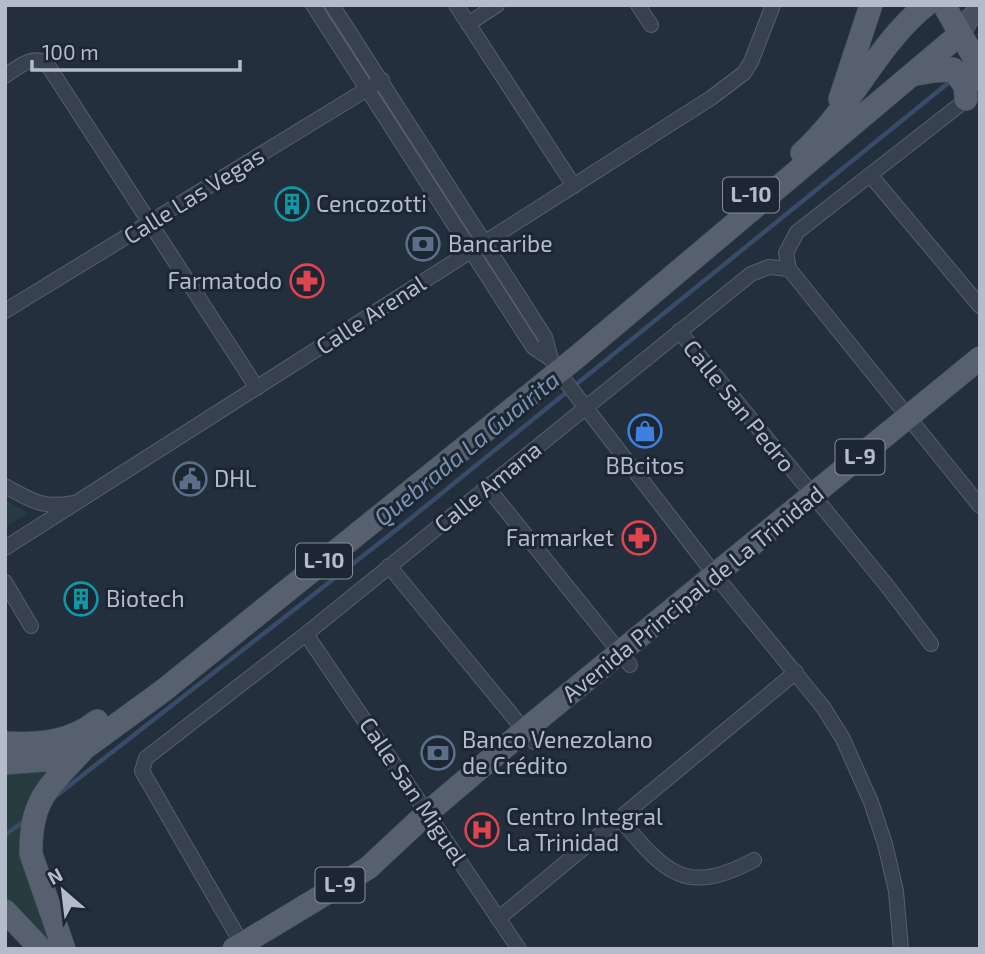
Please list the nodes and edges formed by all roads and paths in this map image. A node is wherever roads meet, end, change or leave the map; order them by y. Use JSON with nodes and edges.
{"nodes":[{"id":1,"x":313,"y":5,"type":"edge"},
{"id":2,"x":332,"y":5,"type":"edge"},
{"id":3,"x":456,"y":5,"type":"edge"},
{"id":4,"x":497,"y":5,"type":"edge"},
{"id":5,"x":638,"y":5,"type":"edge"},
{"id":6,"x":773,"y":5,"type":"edge"},
{"id":7,"x":871,"y":5,"type":"edge"},
{"id":8,"x":926,"y":5,"type":"edge"},
{"id":9,"x":944,"y":5,"type":"edge"},
{"id":10,"x":980,"y":10,"type":"edge"},
{"id":11,"x":468,"y":24,"type":"junction"},
{"id":12,"x":651,"y":25,"type":"dead end"},
{"id":13,"x":970,"y":30,"type":"edge"},
{"id":14,"x":980,"y":68,"type":"edge"},
{"id":15,"x":953,"y":69,"type":"junction"},
{"id":16,"x":913,"y":75,"type":"junction"},
{"id":17,"x":5,"y":76,"type":"edge"},
{"id":18,"x":382,"y":80,"type":"junction"},
{"id":19,"x":980,"y":80,"type":"edge"},
{"id":20,"x":368,"y":88,"type":"junction"},
{"id":21,"x":973,"y":94,"type":"edge"},
{"id":22,"x":835,"y":115,"type":"junction"},
{"id":23,"x":871,"y":176,"type":"junction"},
{"id":24,"x":574,"y":186,"type":"junction"},
{"id":25,"x":151,"y":224,"type":"junction"},
{"id":26,"x":486,"y":242,"type":"junction"},
{"id":27,"x":472,"y":251,"type":"junction"},
{"id":28,"x":789,"y":268,"type":"junction"},
{"id":29,"x":980,"y":306,"type":"edge"},
{"id":30,"x":5,"y":312,"type":"edge"},
{"id":31,"x":679,"y":331,"type":"junction"},
{"id":32,"x":980,"y":359,"type":"edge"},
{"id":33,"x":559,"y":370,"type":"junction"},
{"id":34,"x":980,"y":378,"type":"edge"},
{"id":35,"x":257,"y":388,"type":"junction"},
{"id":36,"x":586,"y":408,"type":"junction"},
{"id":37,"x":913,"y":423,"type":"junction"},
{"id":38,"x":5,"y":486,"type":"edge"},
{"id":39,"x":488,"y":488,"type":"junction"},
{"id":40,"x":78,"y":502,"type":"junction"},
{"id":41,"x":817,"y":502,"type":"junction"},
{"id":42,"x":980,"y":506,"type":"edge"},
{"id":43,"x":5,"y":548,"type":"edge"},
{"id":44,"x":389,"y":566,"type":"junction"},
{"id":45,"x":720,"y":581,"type":"junction"},
{"id":46,"x":5,"y":582,"type":"edge"},
{"id":47,"x":31,"y":626,"type":"dead end"},
{"id":48,"x":306,"y":634,"type":"junction"},
{"id":49,"x":930,"y":644,"type":"dead end"},
{"id":50,"x":625,"y":659,"type":"junction"},
{"id":51,"x":796,"y":672,"type":"junction"},
{"id":52,"x":530,"y":736,"type":"junction"},
{"id":53,"x":5,"y":743,"type":"edge"},
{"id":54,"x":86,"y":747,"type":"junction"},
{"id":55,"x":5,"y":763,"type":"edge"},
{"id":56,"x":432,"y":818,"type":"junction"},
{"id":57,"x":620,"y":820,"type":"junction"},
{"id":58,"x":754,"y":860,"type":"dead end"},
{"id":59,"x":5,"y":911,"type":"edge"},
{"id":60,"x":498,"y":919,"type":"junction"},
{"id":61,"x":247,"y":947,"type":"edge"},
{"id":62,"x":41,"y":949,"type":"edge"},
{"id":63,"x":64,"y":949,"type":"edge"},
{"id":64,"x":519,"y":949,"type":"edge"},
{"id":65,"x":901,"y":949,"type":"edge"}],
"edges":[{"from":1,"to":20,"type":"street"},
{"from":2,"to":18,"type":"street"},
{"from":3,"to":11,"type":"street"},
{"from":4,"to":11,"type":"street"},
{"from":5,"to":12,"type":"street"},
{"from":6,"to":24,"type":"street","name":"Calle Arenal"},
{"from":7,"to":22,"type":"main road","number":"L-10"},
{"from":8,"to":22,"type":"main road","number":"L-10"},
{"from":9,"to":13,"type":"main road"},
{"from":10,"to":13,"type":"main road"},
{"from":11,"to":24,"type":"street"},
{"from":13,"to":14,"type":"main road"},
{"from":13,"to":16,"type":"main road","number":"L-10"},
{"from":15,"to":16,"type":"main road"},
{"from":15,"to":19,"type":"main road"},
{"from":15,"to":21,"type":"main road"},
{"from":16,"to":33,"type":"main road","number":"L-10"},
{"from":17,"to":25,"type":"street"},
{"from":18,"to":20,"type":"street","name":"Calle Las Vegas"},
{"from":18,"to":26,"type":"street"},
{"from":20,"to":25,"type":"street","name":"Calle Las Vegas"},
{"from":20,"to":27,"type":"street"},
{"from":21,"to":23,"type":"street"},
{"from":22,"to":33,"type":"main road","number":"L-10"},
{"from":23,"to":28,"type":"street"},
{"from":23,"to":29,"type":"street"},
{"from":24,"to":26,"type":"street","name":"Calle Arenal"},
{"from":25,"to":30,"type":"street","name":"Calle Las Vegas"},
{"from":25,"to":35,"type":"street"},
{"from":26,"to":27,"type":"street","name":"Calle Arenal"},
{"from":26,"to":33,"type":"street"},
{"from":27,"to":33,"type":"street"},
{"from":27,"to":35,"type":"street","name":"Calle Arenal"},
{"from":28,"to":31,"type":"street","name":"Calle Amana"},
{"from":28,"to":37,"type":"street"},
{"from":31,"to":36,"type":"street","name":"Calle Amana"},
{"from":31,"to":41,"type":"street","name":"Calle San Pedro"},
{"from":32,"to":37,"type":"main road","name":"Avenida Principal de La Trinidad","number":"L-9"},
{"from":33,"to":36,"type":"street"},
{"from":33,"to":53,"type":"main road","number":"L-10"},
{"from":33,"to":54,"type":"main road","number":"L-10"},
{"from":34,"to":37,"type":"main road","name":"Avenida Principal de La Trinidad","number":"L-9"},
{"from":35,"to":40,"type":"street","name":"Calle Arenal"},
{"from":36,"to":39,"type":"street","name":"Calle Amana"},
{"from":36,"to":45,"type":"street"},
{"from":37,"to":41,"type":"main road","name":"Avenida Principal de La Trinidad","number":"L-9"},
{"from":37,"to":42,"type":"street"},
{"from":38,"to":40,"type":"street"},
{"from":39,"to":44,"type":"street","name":"Calle Amana"},
{"from":39,"to":50,"type":"street"},
{"from":40,"to":43,"type":"street","name":"Calle Arenal"},
{"from":41,"to":45,"type":"main road","name":"Avenida Principal de La Trinidad","number":"L-9"},
{"from":41,"to":49,"type":"street","name":"Calle San Pedro"},
{"from":44,"to":48,"type":"street","name":"Calle Amana"},
{"from":44,"to":52,"type":"street"},
{"from":45,"to":50,"type":"main road","name":"Avenida Principal de La Trinidad","number":"L-9"},
{"from":45,"to":51,"type":"street"},
{"from":46,"to":47,"type":"street"},
{"from":48,"to":56,"type":"street","name":"Calle San Miguel"},
{"from":48,"to":61,"type":"street","name":"Calle Amana"},
{"from":50,"to":52,"type":"main road","name":"Avenida Principal de La Trinidad","number":"L-9"},
{"from":51,"to":57,"type":"street"},
{"from":51,"to":65,"type":"street"},
{"from":52,"to":56,"type":"main road","name":"Avenida Principal de La Trinidad","number":"L-9"},
{"from":54,"to":55,"type":"main road","number":"L-10"},
{"from":54,"to":63,"type":"main road"},
{"from":56,"to":60,"type":"street","name":"Calle San Miguel"},
{"from":56,"to":61,"type":"main road","name":"Avenida Principal de La Trinidad","number":"L-9"},
{"from":57,"to":58,"type":"street"},
{"from":57,"to":60,"type":"street"},
{"from":59,"to":62,"type":"main road"},
{"from":60,"to":64,"type":"street","name":"Calle San Miguel"}]}
